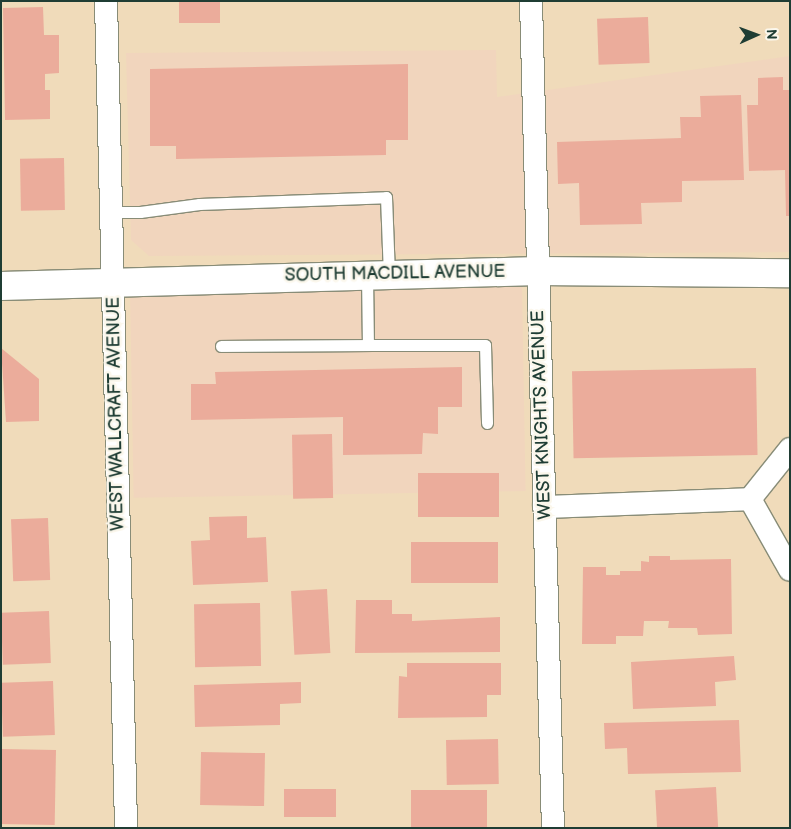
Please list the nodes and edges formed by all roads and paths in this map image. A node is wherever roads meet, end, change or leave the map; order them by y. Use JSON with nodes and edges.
{"nodes":[{"id":1,"x":106,"y":1,"type":"edge"},
{"id":2,"x":531,"y":1,"type":"edge"},
{"id":3,"x":111,"y":212,"type":"junction"},
{"id":4,"x":538,"y":271,"type":"junction"},
{"id":5,"x":790,"y":273,"type":"edge"},
{"id":6,"x":378,"y":275,"type":"junction"},
{"id":7,"x":113,"y":281,"type":"junction"},
{"id":8,"x":1,"y":286,"type":"edge"},
{"id":9,"x":368,"y":345,"type":"junction"},
{"id":10,"x":221,"y":346,"type":"dead end"},
{"id":11,"x":487,"y":423,"type":"dead end"},
{"id":12,"x":790,"y":449,"type":"edge"},
{"id":13,"x":750,"y":499,"type":"junction"},
{"id":14,"x":544,"y":506,"type":"junction"},
{"id":15,"x":790,"y":570,"type":"edge"},
{"id":16,"x":126,"y":828,"type":"edge"},
{"id":17,"x":553,"y":828,"type":"edge"}],
"edges":[{"from":1,"to":3,"type":"street","name":"WEST WALLCRAFT AVENUE"},
{"from":2,"to":4,"type":"street","name":"WEST KNIGHTS AVENUE"},
{"from":3,"to":6,"type":"lane"},
{"from":3,"to":7,"type":"street","name":"WEST WALLCRAFT AVENUE"},
{"from":4,"to":5,"type":"street","name":"SOUTH MACDILL AVENUE"},
{"from":4,"to":6,"type":"street","name":"SOUTH MACDILL AVENUE"},
{"from":4,"to":14,"type":"street","name":"WEST KNIGHTS AVENUE"},
{"from":6,"to":7,"type":"street","name":"SOUTH MACDILL AVENUE"},
{"from":6,"to":9,"type":"lane"},
{"from":7,"to":8,"type":"street","name":"SOUTH MACDILL AVENUE"},
{"from":7,"to":16,"type":"street","name":"WEST WALLCRAFT AVENUE"},
{"from":9,"to":10,"type":"lane"},
{"from":9,"to":11,"type":"lane"},
{"from":12,"to":13,"type":"street"},
{"from":13,"to":14,"type":"street"},
{"from":13,"to":15,"type":"street"},
{"from":14,"to":17,"type":"street","name":"WEST KNIGHTS AVENUE"}]}
